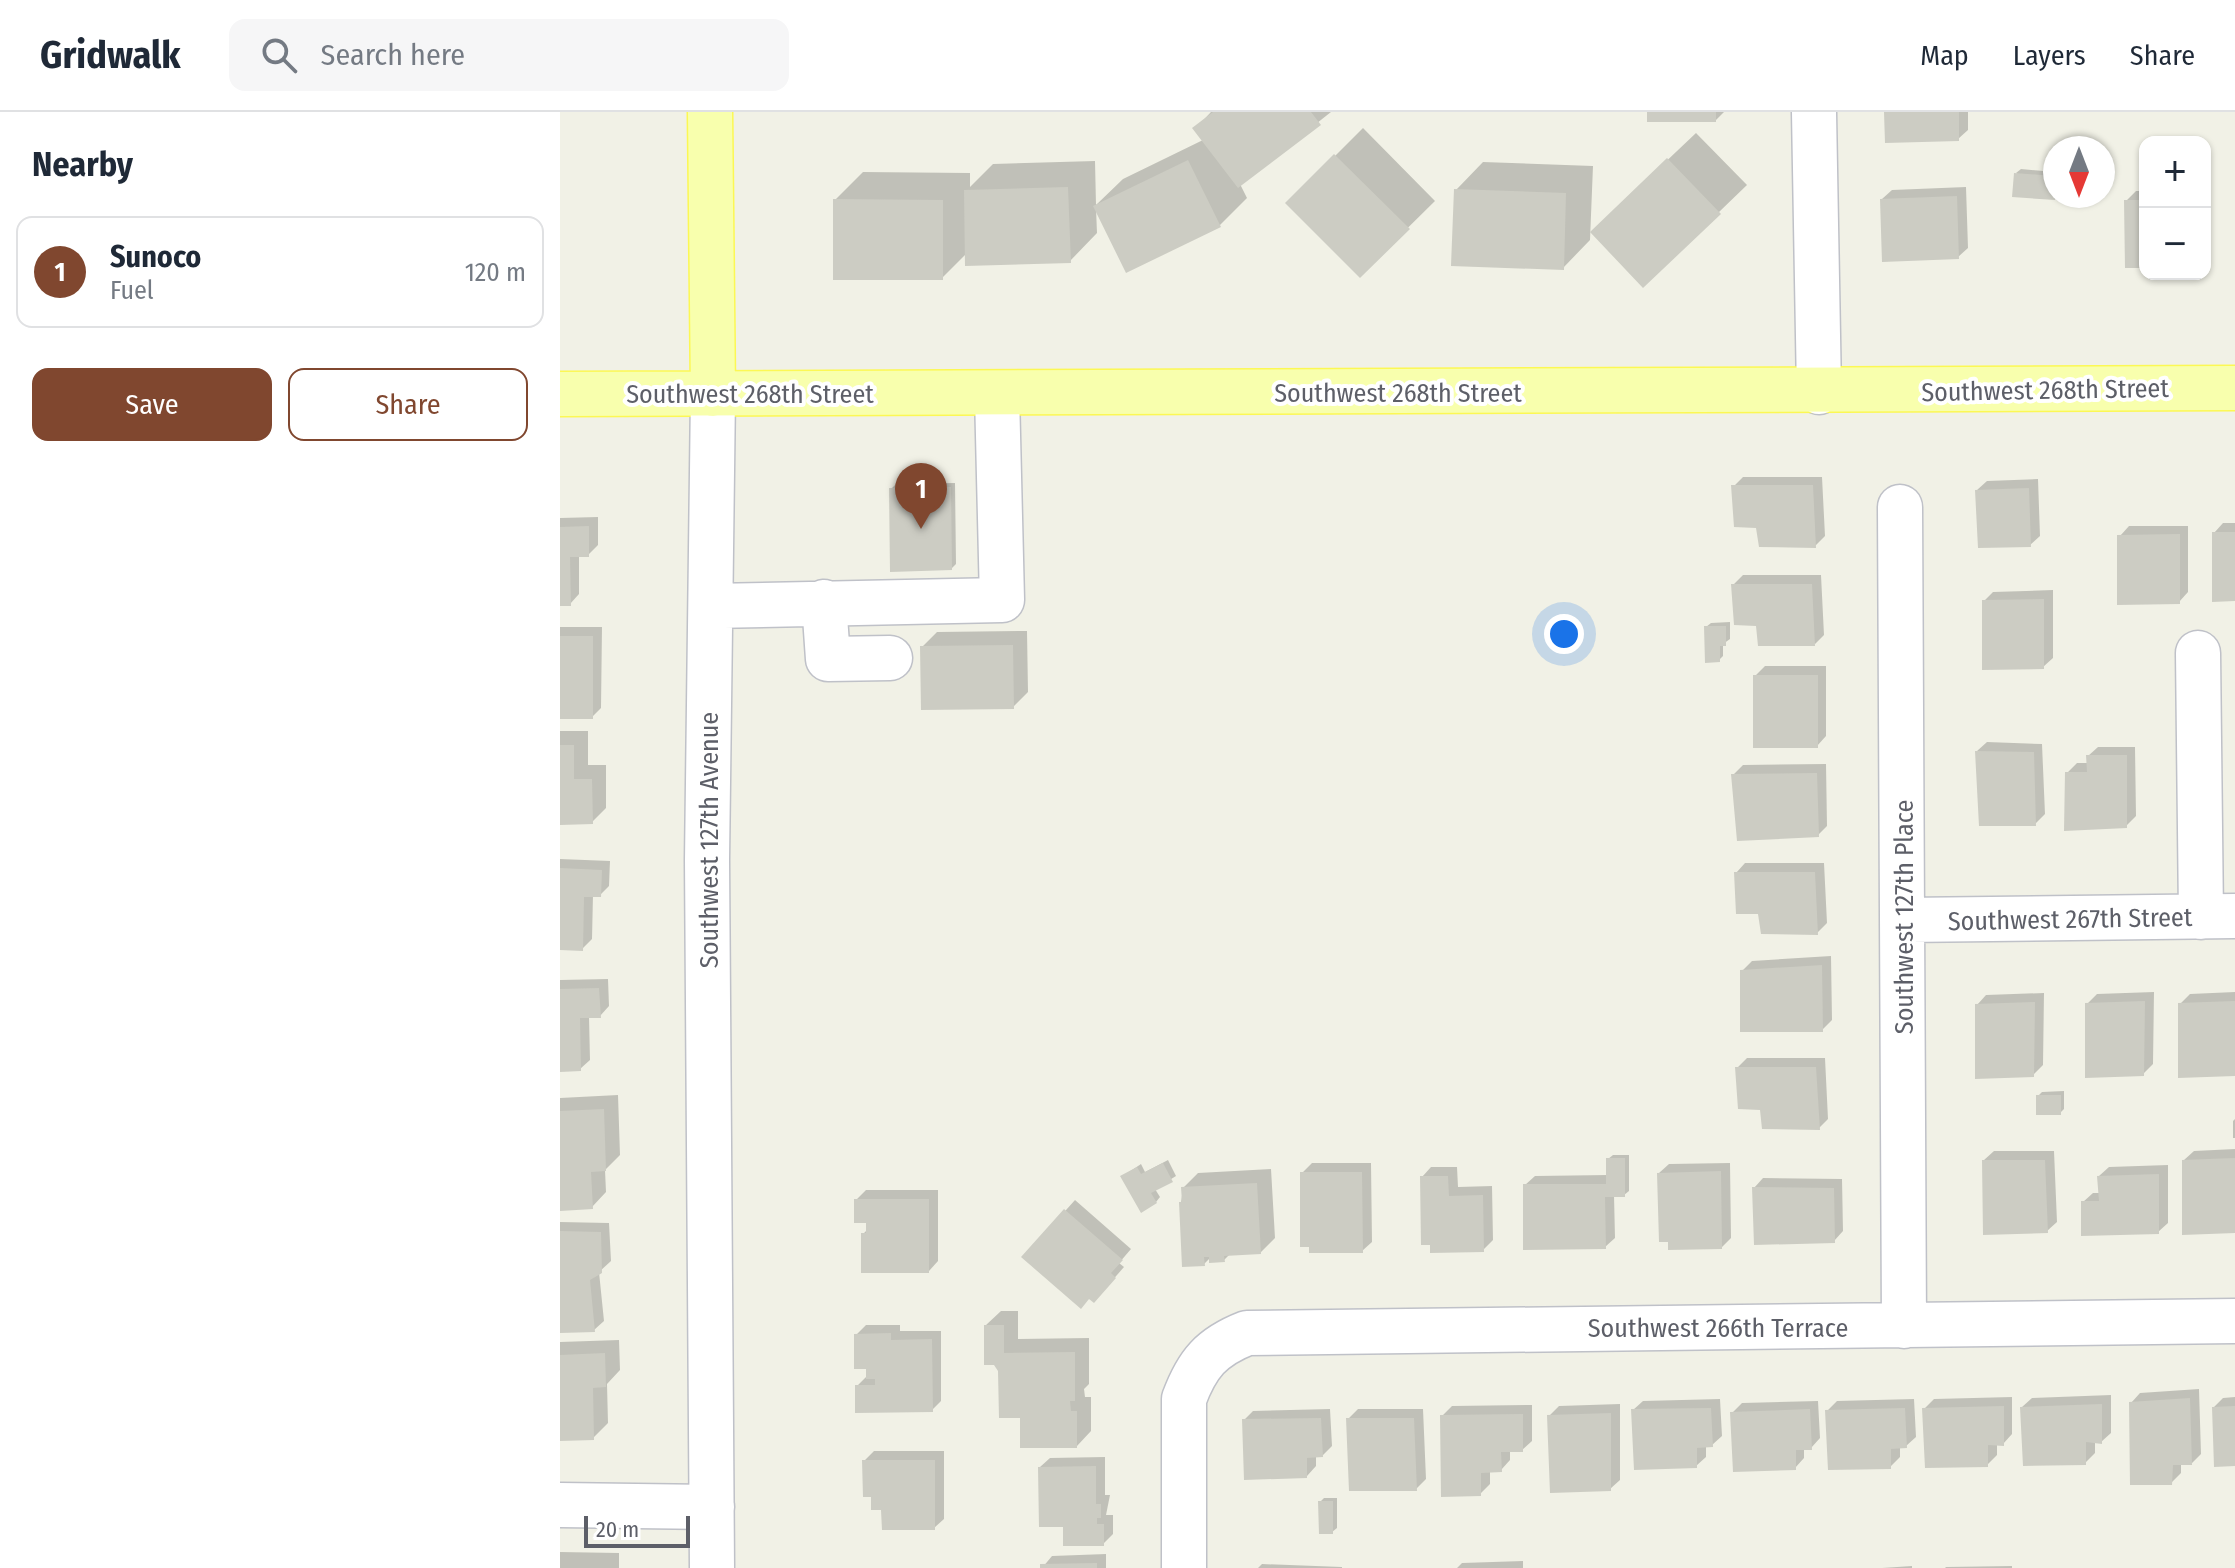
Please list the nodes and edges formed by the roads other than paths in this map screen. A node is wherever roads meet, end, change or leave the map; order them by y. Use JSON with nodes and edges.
{"nodes":[{"id":1,"x":710,"y":112,"type":"edge"},
{"id":2,"x":1814,"y":112,"type":"edge"},
{"id":3,"x":2235,"y":388,"type":"edge"},
{"id":4,"x":1819,"y":392,"type":"junction"},
{"id":5,"x":560,"y":394,"type":"edge"},
{"id":6,"x":713,"y":394,"type":"junction"},
{"id":7,"x":997,"y":394,"type":"junction"},
{"id":8,"x":1900,"y":507,"type":"dead end"},
{"id":9,"x":824,"y":602,"type":"junction"},
{"id":10,"x":711,"y":606,"type":"junction"},
{"id":11,"x":2198,"y":653,"type":"dead end"},
{"id":12,"x":890,"y":658,"type":"dead end"},
{"id":13,"x":2218,"y":917,"type":"edge"},
{"id":14,"x":1905,"y":920,"type":"junction"},
{"id":15,"x":2235,"y":1321,"type":"edge"},
{"id":16,"x":1904,"y":1326,"type":"junction"},
{"id":17,"x":560,"y":1505,"type":"edge"},
{"id":18,"x":712,"y":1507,"type":"junction"},
{"id":19,"x":712,"y":1568,"type":"edge"},
{"id":20,"x":1184,"y":1568,"type":"edge"}],
"edges":[{"from":1,"to":6,"type":"main road","name":"Southwest 127th Avenue"},
{"from":2,"to":4,"type":"street"},
{"from":3,"to":4,"type":"main road","name":"Southwest 268th Street"},
{"from":4,"to":7,"type":"main road","name":"Southwest 268th Street"},
{"from":5,"to":6,"type":"main road","name":"Southwest 268th Street"},
{"from":6,"to":7,"type":"main road","name":"Southwest 268th Street"},
{"from":6,"to":10,"type":"street","name":"Southwest 127th Avenue"},
{"from":7,"to":9,"type":"street"},
{"from":8,"to":14,"type":"street","name":"Southwest 127th Place"},
{"from":9,"to":10,"type":"street"},
{"from":9,"to":12,"type":"street"},
{"from":10,"to":18,"type":"street","name":"Southwest 127th Avenue"},
{"from":11,"to":13,"type":"street"},
{"from":13,"to":14,"type":"street","name":"Southwest 267th Street"},
{"from":14,"to":16,"type":"street","name":"Southwest 127th Place"},
{"from":15,"to":16,"type":"street","name":"Southwest 266th Terrace"},
{"from":16,"to":20,"type":"street","name":"Southwest 266th Terrace"},
{"from":17,"to":18,"type":"street"},
{"from":18,"to":19,"type":"street","name":"Southwest 127th Avenue"}]}
